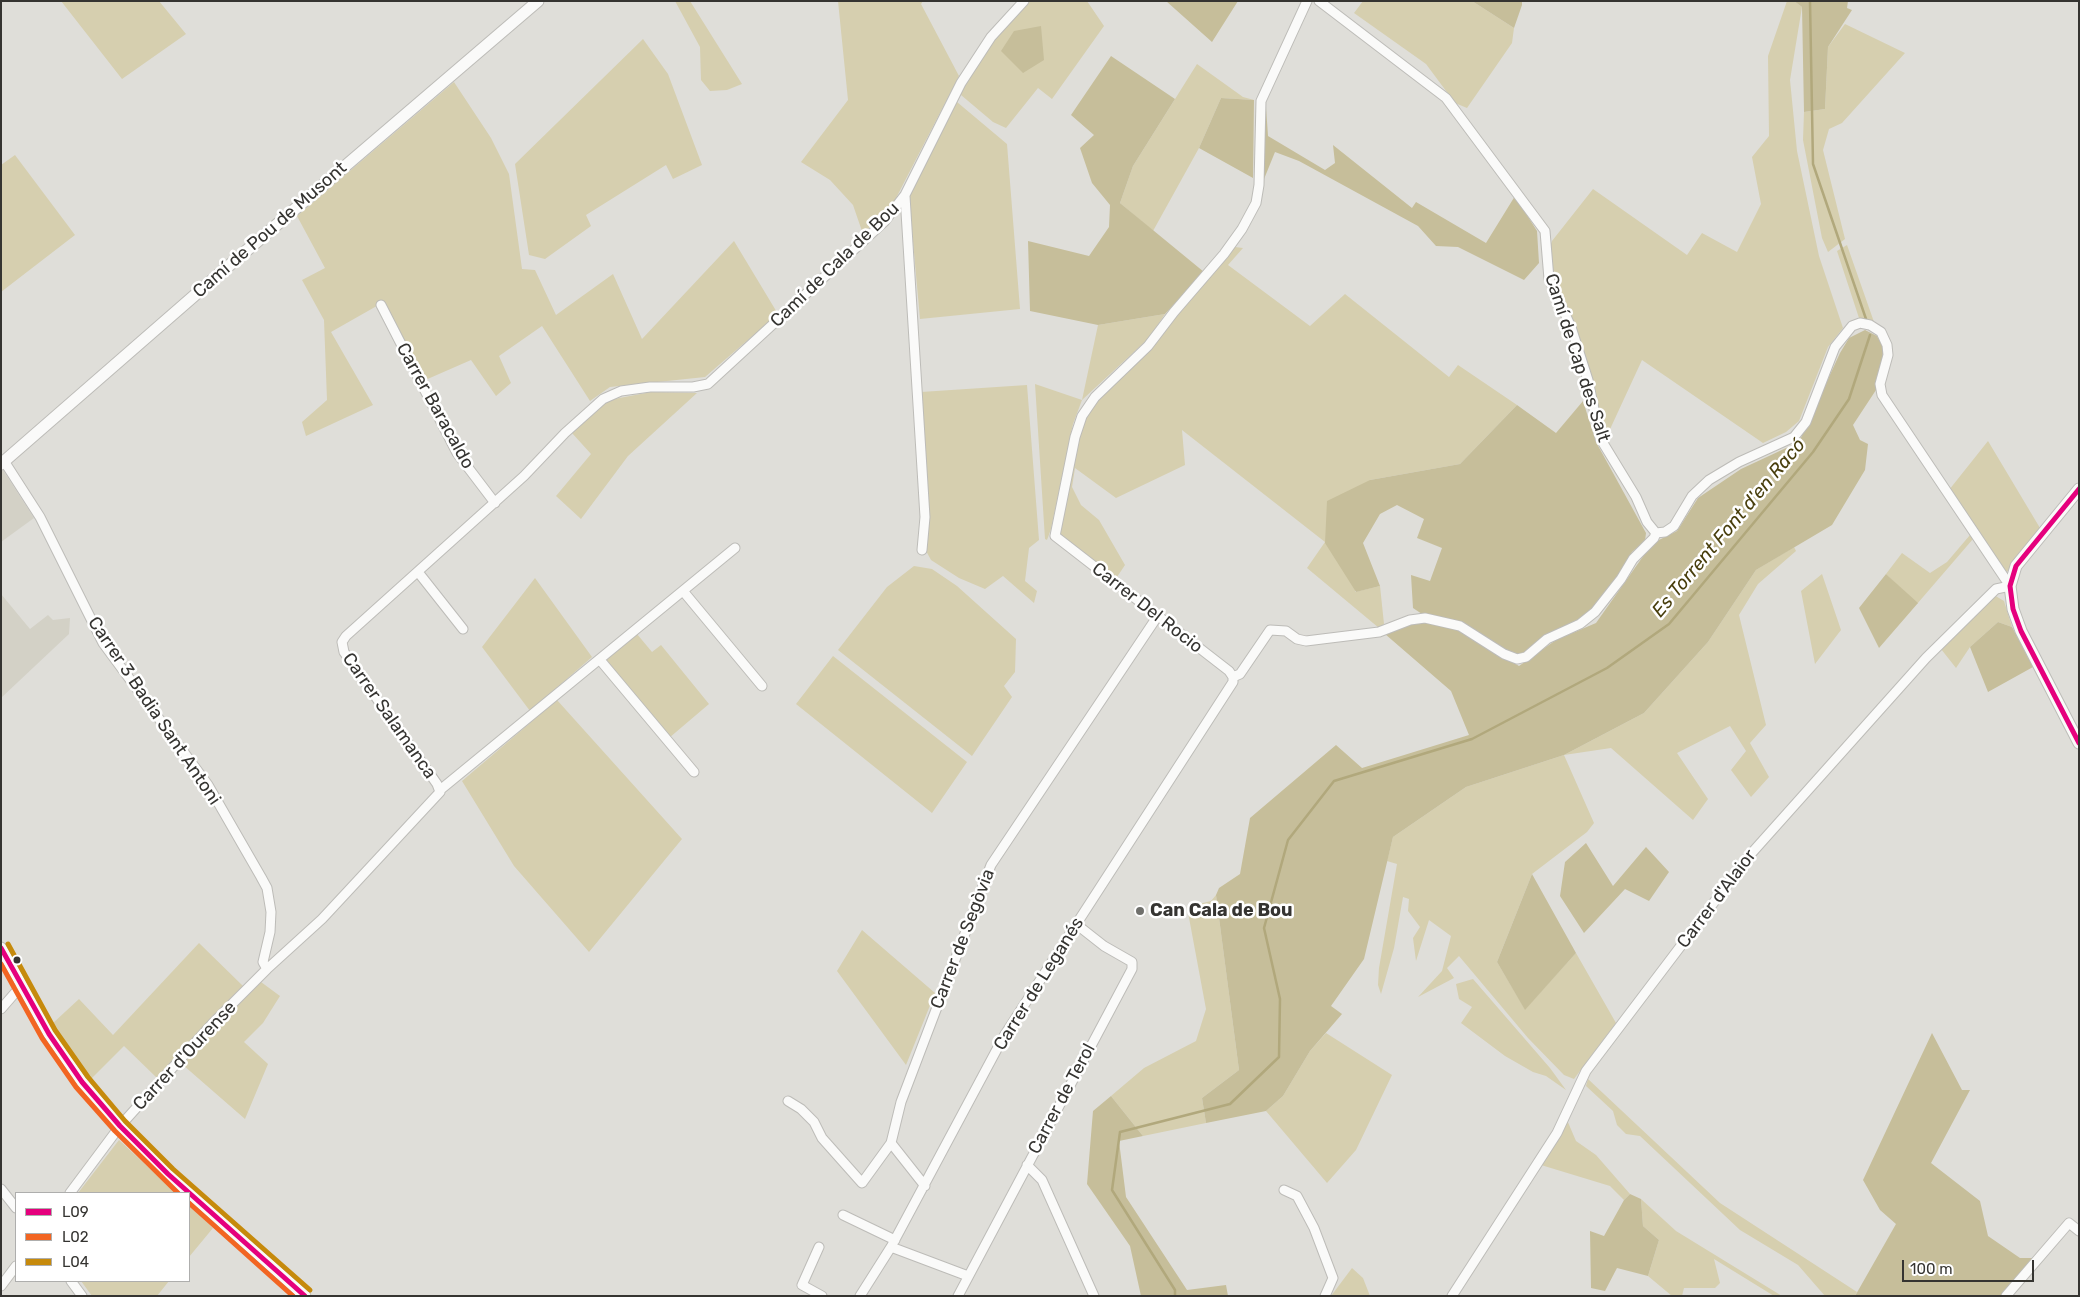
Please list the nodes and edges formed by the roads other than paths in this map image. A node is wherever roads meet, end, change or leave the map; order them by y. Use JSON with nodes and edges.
{"nodes":[{"id":1,"x":538,"y":1,"type":"edge"},
{"id":2,"x":1024,"y":1,"type":"edge"},
{"id":3,"x":1307,"y":1,"type":"edge"},
{"id":4,"x":1320,"y":1,"type":"edge"},
{"id":5,"x":905,"y":195,"type":"junction"},
{"id":6,"x":381,"y":305,"type":"dead end"},
{"id":7,"x":591,"y":409,"type":"joint"},
{"id":8,"x":3,"y":462,"type":"edge"},
{"id":9,"x":2079,"y":489,"type":"edge"},
{"id":10,"x":495,"y":503,"type":"junction"},
{"id":11,"x":1656,"y":532,"type":"junction"},
{"id":12,"x":735,"y":548,"type":"dead end"},
{"id":13,"x":922,"y":550,"type":"dead end"},
{"id":14,"x":418,"y":572,"type":"junction"},
{"id":15,"x":2010,"y":586,"type":"junction"},
{"id":16,"x":683,"y":591,"type":"junction"},
{"id":17,"x":1157,"y":617,"type":"junction"},
{"id":18,"x":463,"y":629,"type":"dead end"},
{"id":19,"x":600,"y":660,"type":"junction"},
{"id":20,"x":1233,"y":680,"type":"junction"},
{"id":21,"x":762,"y":686,"type":"dead end"},
{"id":22,"x":2079,"y":743,"type":"edge"},
{"id":23,"x":694,"y":772,"type":"dead end"},
{"id":24,"x":440,"y":790,"type":"junction"},
{"id":25,"x":1076,"y":924,"type":"junction"},
{"id":26,"x":1,"y":948,"type":"edge"},
{"id":27,"x":267,"y":969,"type":"junction"},
{"id":28,"x":21,"y":986,"type":"junction"},
{"id":29,"x":1,"y":1009,"type":"edge"},
{"id":30,"x":788,"y":1102,"type":"dead end"},
{"id":31,"x":120,"y":1126,"type":"junction"},
{"id":32,"x":891,"y":1143,"type":"junction"},
{"id":33,"x":1027,"y":1165,"type":"junction"},
{"id":34,"x":925,"y":1186,"type":"junction"},
{"id":35,"x":1,"y":1189,"type":"edge"},
{"id":36,"x":1284,"y":1190,"type":"dead end"},
{"id":37,"x":71,"y":1192,"type":"edge"},
{"id":38,"x":188,"y":1192,"type":"edge"},
{"id":39,"x":190,"y":1194,"type":"edge"},
{"id":40,"x":15,"y":1207,"type":"edge"},
{"id":41,"x":843,"y":1215,"type":"dead end"},
{"id":42,"x":2079,"y":1232,"type":"edge"},
{"id":43,"x":893,"y":1243,"type":"junction"},
{"id":44,"x":819,"y":1247,"type":"dead end"},
{"id":45,"x":15,"y":1267,"type":"edge"},
{"id":46,"x":968,"y":1276,"type":"junction"},
{"id":47,"x":72,"y":1282,"type":"edge"},
{"id":48,"x":1,"y":1286,"type":"edge"},
{"id":49,"x":82,"y":1296,"type":"edge"},
{"id":50,"x":304,"y":1296,"type":"edge"},
{"id":51,"x":822,"y":1296,"type":"edge"},
{"id":52,"x":860,"y":1296,"type":"edge"},
{"id":53,"x":958,"y":1296,"type":"edge"},
{"id":54,"x":1094,"y":1296,"type":"edge"},
{"id":55,"x":1325,"y":1296,"type":"edge"},
{"id":56,"x":1452,"y":1296,"type":"edge"},
{"id":57,"x":2006,"y":1296,"type":"edge"}],
"edges":[{"from":1,"to":8,"type":"street","name":"Camí de Pou de Musont"},
{"from":2,"to":5,"type":"street","name":"Camí de Cala de Bou"},
{"from":3,"to":17,"type":"street","name":"Carrer Del Rocio"},
{"from":4,"to":11,"type":"street","name":"Camí de Cap des Salt"},
{"from":5,"to":7,"type":"street","name":"Camí de Cala de Bou"},
{"from":5,"to":13,"type":"street"},
{"from":6,"to":10,"type":"street","name":"Carrer Baracaldo"},
{"from":7,"to":10,"type":"street","name":"Carrer Salamanca"},
{"from":8,"to":27,"type":"street","name":"Carrer 3 Badia Sant Antoni"},
{"from":9,"to":15,"type":"street"},
{"from":10,"to":14,"type":"street","name":"Carrer Salamanca"},
{"from":11,"to":15,"type":"street"},
{"from":11,"to":20,"type":"street","name":"Carrer de Leganés"},
{"from":12,"to":16,"type":"street"},
{"from":14,"to":18,"type":"street"},
{"from":14,"to":24,"type":"street","name":"Carrer Salamanca"},
{"from":15,"to":22,"type":"street"},
{"from":15,"to":56,"type":"street","name":"Carrer d'Alaior"},
{"from":16,"to":19,"type":"street"},
{"from":16,"to":21,"type":"street"},
{"from":17,"to":20,"type":"street","name":"Carrer Del Rocio"},
{"from":17,"to":32,"type":"street","name":"Carrer de Segòvia"},
{"from":19,"to":23,"type":"street"},
{"from":19,"to":24,"type":"street"},
{"from":20,"to":25,"type":"street","name":"Carrer de Leganés"},
{"from":24,"to":27,"type":"street","name":"Carrer Salamanca"},
{"from":25,"to":33,"type":"street","name":"Carrer de Terol"},
{"from":25,"to":34,"type":"street","name":"Carrer de Leganés"},
{"from":26,"to":28,"type":"street"},
{"from":27,"to":31,"type":"street","name":"Carrer d'Ourense"},
{"from":28,"to":29,"type":"street"},
{"from":28,"to":31,"type":"street"},
{"from":30,"to":32,"type":"street","name":"Carrer de Segòvia"},
{"from":31,"to":37,"type":"street","name":"Carrer d'Ourense"},
{"from":31,"to":38,"type":"street"},
{"from":32,"to":34,"type":"street"},
{"from":33,"to":46,"type":"street","name":"Carrer de Terol"},
{"from":33,"to":54,"type":"street"},
{"from":34,"to":43,"type":"street","name":"Carrer de Leganés"},
{"from":35,"to":40,"type":"street"},
{"from":36,"to":55,"type":"street"},
{"from":39,"to":50,"type":"street"},
{"from":41,"to":43,"type":"street"},
{"from":42,"to":57,"type":"street"},
{"from":43,"to":46,"type":"street"},
{"from":43,"to":52,"type":"street","name":"Carrer de Leganés"},
{"from":44,"to":51,"type":"street"},
{"from":45,"to":48,"type":"street"},
{"from":46,"to":53,"type":"street","name":"Carrer de Terol"},
{"from":47,"to":49,"type":"street"}]}
